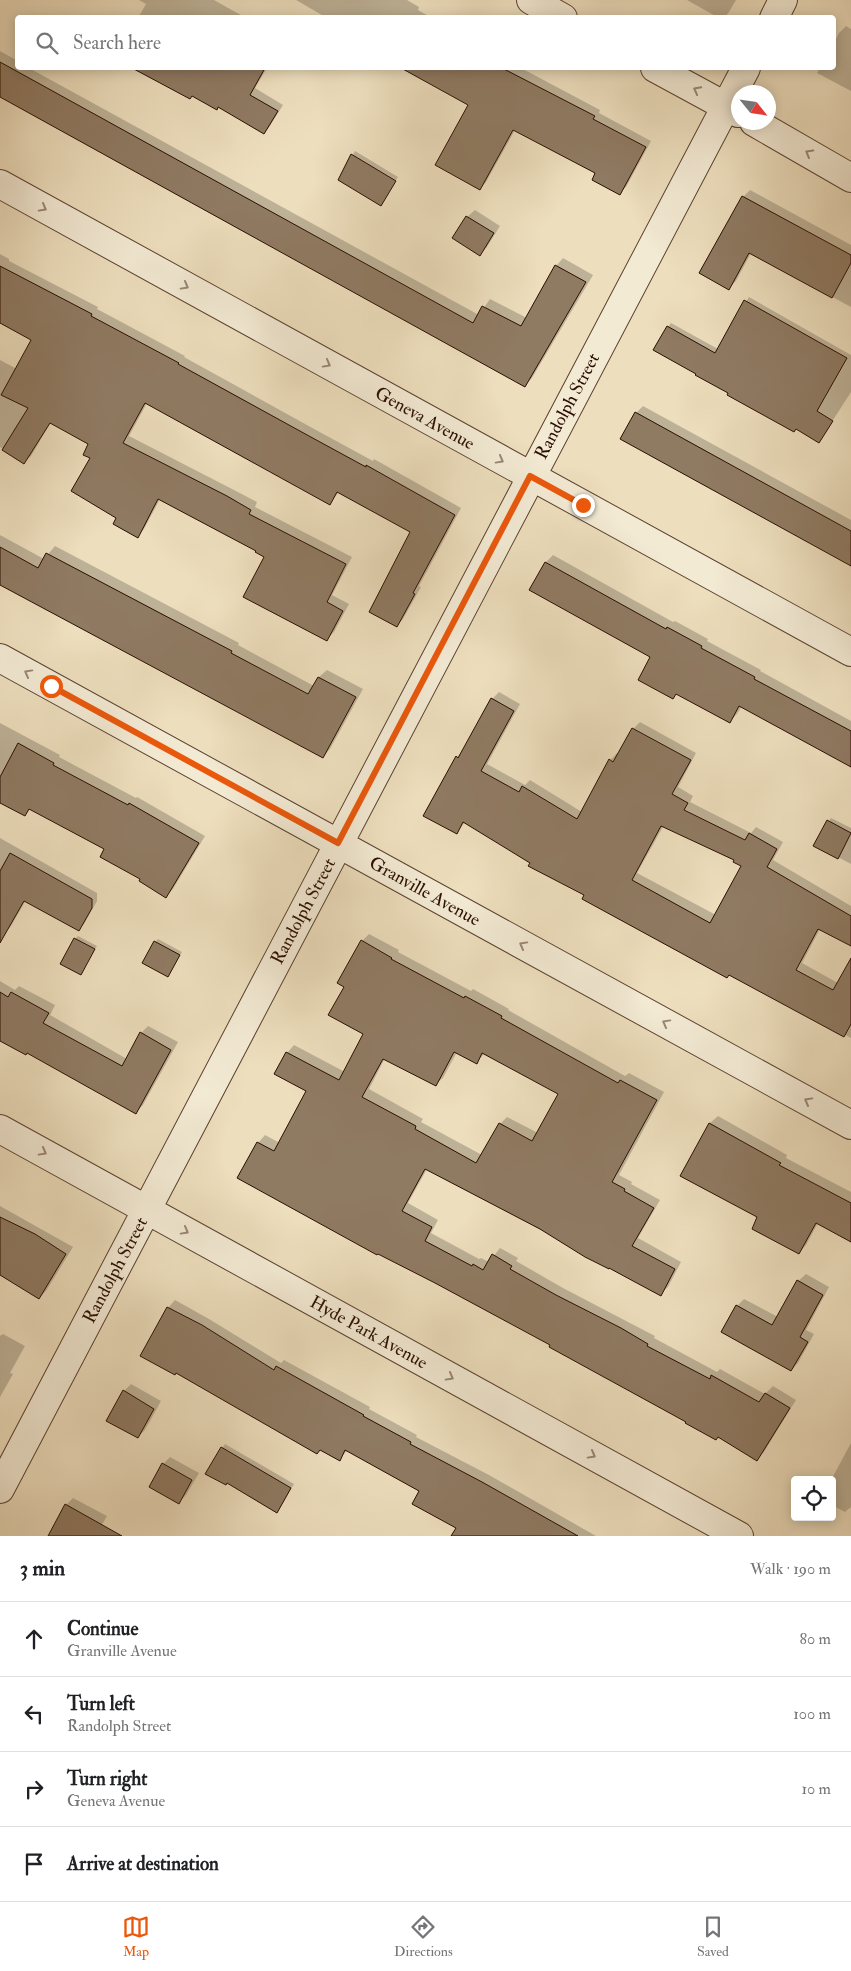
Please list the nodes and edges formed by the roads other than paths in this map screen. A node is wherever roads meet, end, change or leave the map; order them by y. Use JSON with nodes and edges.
{"nodes":[{"id":1,"x":531,"y":0,"type":"edge"},
{"id":2,"x":783,"y":0,"type":"edge"},
{"id":3,"x":558,"y":15,"type":"edge"},
{"id":4,"x":776,"y":15,"type":"edge"},
{"id":5,"x":659,"y":70,"type":"edge"},
{"id":6,"x":745,"y":70,"type":"edge"},
{"id":7,"x":740,"y":85,"type":"edge"},
{"id":8,"x":731,"y":108,"type":"edge"},
{"id":9,"x":731,"y":111,"type":"edge"},
{"id":10,"x":768,"y":130,"type":"edge"},
{"id":11,"x":851,"y":178,"type":"edge"},
{"id":12,"x":0,"y":184,"type":"edge"},
{"id":13,"x":530,"y":476,"type":"junction"},
{"id":14,"x":851,"y":652,"type":"edge"},
{"id":15,"x":0,"y":658,"type":"edge"},
{"id":16,"x":338,"y":843,"type":"junction"},
{"id":17,"x":851,"y":1125,"type":"edge"},
{"id":18,"x":0,"y":1129,"type":"edge"},
{"id":19,"x":147,"y":1209,"type":"junction"},
{"id":20,"x":0,"y":1489,"type":"edge"},
{"id":21,"x":739,"y":1536,"type":"edge"}],
"edges":[{"from":1,"to":3,"type":"street"},
{"from":2,"to":4,"type":"street"},
{"from":8,"to":5,"type":"street","one_way":true},
{"from":6,"to":7,"type":"street","name":"Randolph Street"},
{"from":9,"to":13,"type":"street","name":"Randolph Street"},
{"from":11,"to":10,"type":"street","one_way":true},
{"from":12,"to":13,"type":"street","name":"Geneva Avenue","one_way":true},
{"from":13,"to":14,"type":"street","name":"Geneva Avenue"},
{"from":13,"to":16,"type":"street","name":"Randolph Street"},
{"from":16,"to":15,"type":"street","name":"Granville Avenue","one_way":true},
{"from":17,"to":16,"type":"street","name":"Granville Avenue","one_way":true},
{"from":16,"to":19,"type":"street","name":"Randolph Street"},
{"from":18,"to":19,"type":"street","name":"Hyde Park Avenue","one_way":true},
{"from":19,"to":20,"type":"street","name":"Randolph Street"},
{"from":19,"to":21,"type":"street","name":"Hyde Park Avenue","one_way":true}]}
